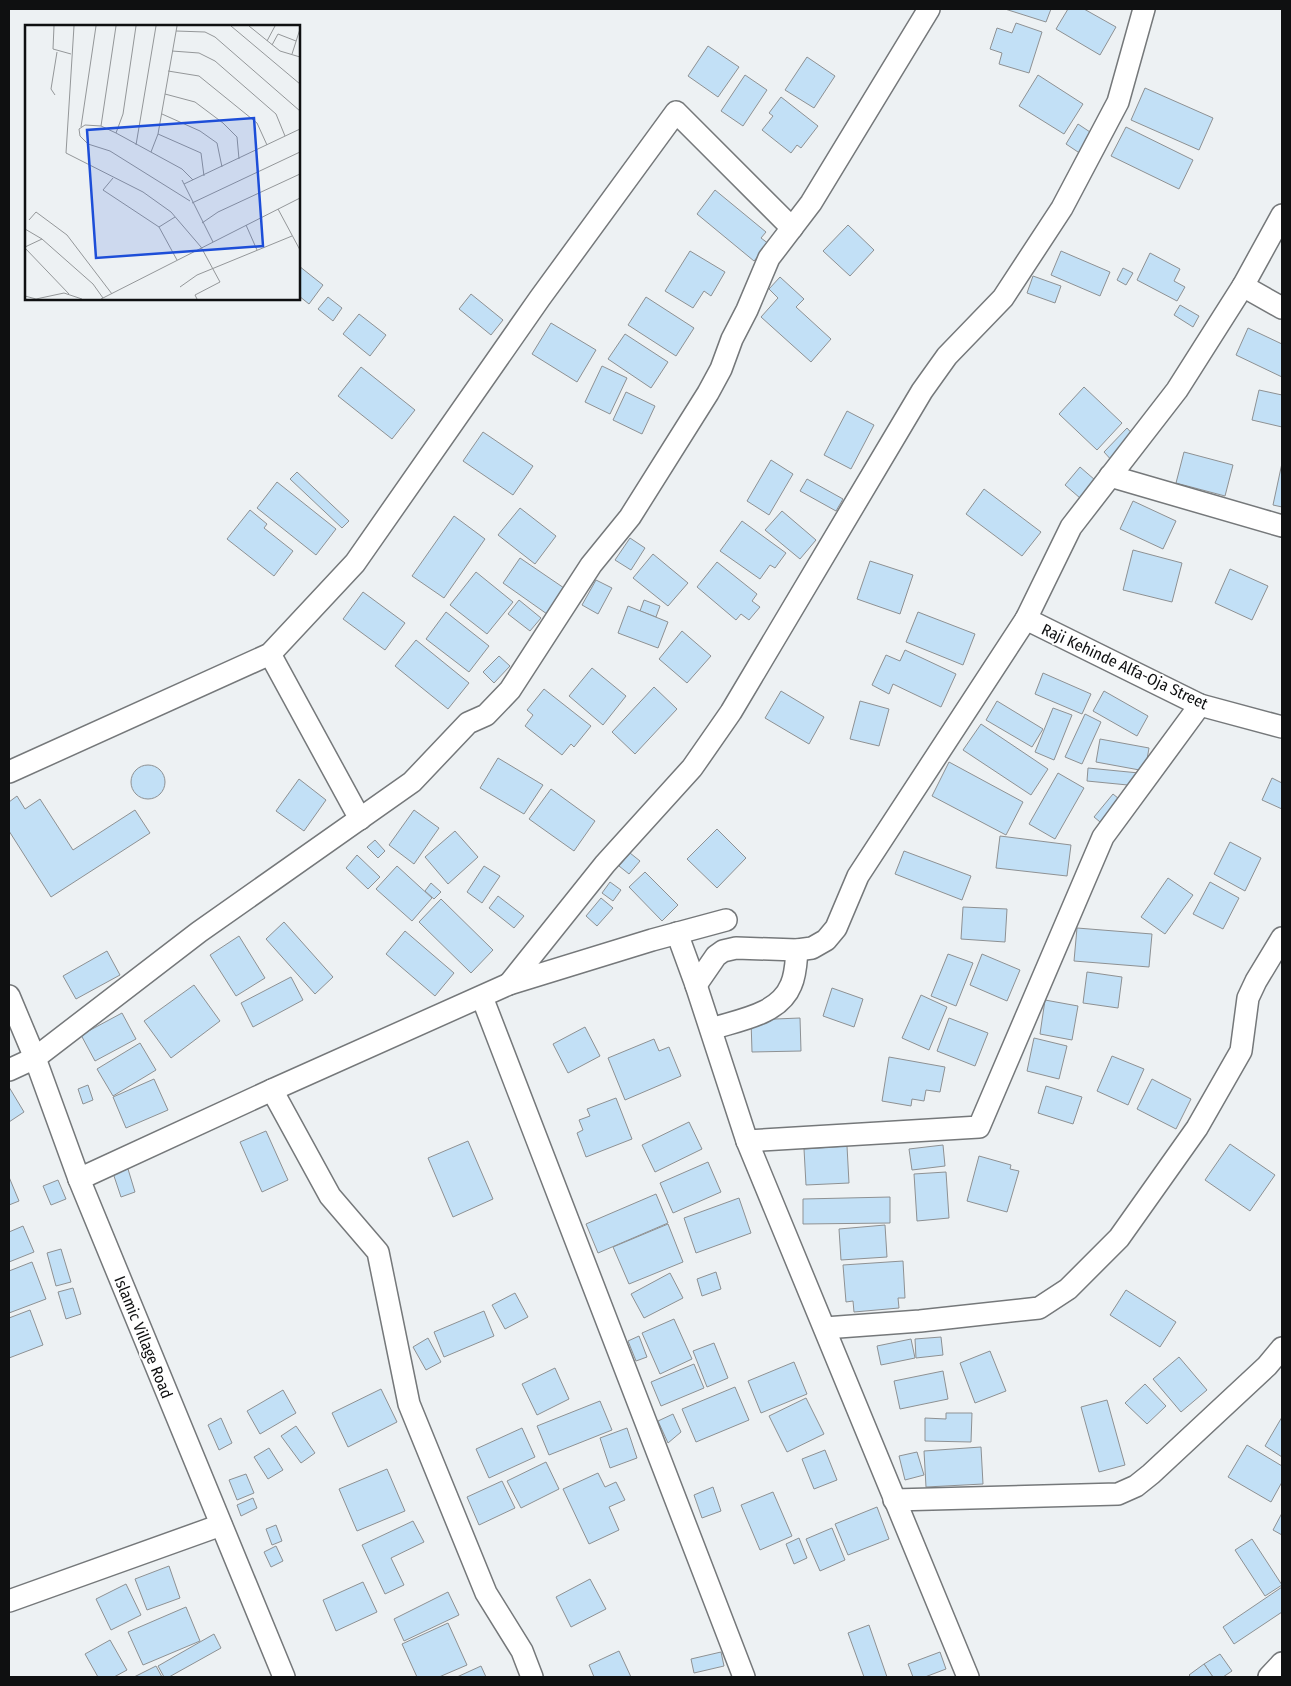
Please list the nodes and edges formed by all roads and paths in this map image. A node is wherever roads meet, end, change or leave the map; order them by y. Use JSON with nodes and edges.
{"nodes":[{"id":1,"x":929,"y":9,"type":"edge"},
{"id":2,"x":1144,"y":9,"type":"edge"},
{"id":3,"x":1282,"y":215,"type":"edge"},
{"id":4,"x":792,"y":228,"type":"junction"},
{"id":5,"x":1243,"y":286,"type":"junction"},
{"id":6,"x":1282,"y":308,"type":"edge"},
{"id":7,"x":1110,"y":476,"type":"junction"},
{"id":8,"x":1282,"y":526,"type":"edge"},
{"id":9,"x":1026,"y":619,"type":"junction"},
{"id":10,"x":270,"y":654,"type":"junction"},
{"id":11,"x":1200,"y":705,"type":"junction"},
{"id":12,"x":1282,"y":726,"type":"edge"},
{"id":13,"x":9,"y":772,"type":"edge"},
{"id":14,"x":360,"y":819,"type":"junction"},
{"id":15,"x":726,"y":920,"type":"dead end"},
{"id":16,"x":677,"y":933,"type":"junction"},
{"id":17,"x":1282,"y":938,"type":"edge"},
{"id":18,"x":797,"y":950,"type":"junction"},
{"id":19,"x":509,"y":984,"type":"junction"},
{"id":20,"x":696,"y":985,"type":"junction"},
{"id":21,"x":9,"y":996,"type":"edge"},
{"id":22,"x":482,"y":997,"type":"junction"},
{"id":23,"x":711,"y":1029,"type":"junction"},
{"id":24,"x":35,"y":1058,"type":"junction"},
{"id":25,"x":9,"y":1070,"type":"edge"},
{"id":26,"x":272,"y":1090,"type":"junction"},
{"id":27,"x":747,"y":1141,"type":"junction"},
{"id":28,"x":79,"y":1179,"type":"junction"},
{"id":29,"x":825,"y":1328,"type":"junction"},
{"id":30,"x":1282,"y":1348,"type":"edge"},
{"id":31,"x":894,"y":1500,"type":"junction"},
{"id":32,"x":221,"y":1526,"type":"junction"},
{"id":33,"x":9,"y":1601,"type":"edge"},
{"id":34,"x":1282,"y":1663,"type":"edge"},
{"id":35,"x":284,"y":1677,"type":"edge"},
{"id":36,"x":532,"y":1677,"type":"edge"},
{"id":37,"x":744,"y":1677,"type":"edge"},
{"id":38,"x":968,"y":1677,"type":"edge"},
{"id":39,"x":1269,"y":1677,"type":"edge"}],
"edges":[{"from":1,"to":4,"type":"street"},
{"from":2,"to":19,"type":"street"},
{"from":3,"to":5,"type":"street"},
{"from":4,"to":10,"type":"street"},
{"from":4,"to":14,"type":"street"},
{"from":5,"to":6,"type":"street"},
{"from":5,"to":7,"type":"street"},
{"from":7,"to":8,"type":"street"},
{"from":7,"to":9,"type":"street"},
{"from":9,"to":11,"type":"street","name":"Raji Kehinde Alfa-Oja Street"},
{"from":9,"to":18,"type":"street"},
{"from":10,"to":13,"type":"street"},
{"from":10,"to":14,"type":"street"},
{"from":11,"to":12,"type":"street","name":"Raji Kehinde Alfa-Oja Street"},
{"from":11,"to":27,"type":"street"},
{"from":14,"to":24,"type":"street"},
{"from":15,"to":16,"type":"street"},
{"from":16,"to":19,"type":"street"},
{"from":16,"to":20,"type":"street"},
{"from":17,"to":29,"type":"street"},
{"from":18,"to":20,"type":"street"},
{"from":18,"to":23,"type":"street"},
{"from":19,"to":22,"type":"street"},
{"from":20,"to":23,"type":"street"},
{"from":21,"to":24,"type":"street","name":"Islamic Village Road"},
{"from":22,"to":26,"type":"street"},
{"from":22,"to":37,"type":"street"},
{"from":23,"to":27,"type":"street"},
{"from":24,"to":25,"type":"street"},
{"from":24,"to":28,"type":"street","name":"Islamic Village Road"},
{"from":26,"to":28,"type":"street"},
{"from":26,"to":36,"type":"street"},
{"from":27,"to":29,"type":"street"},
{"from":28,"to":32,"type":"street","name":"Islamic Village Road"},
{"from":29,"to":31,"type":"street"},
{"from":30,"to":31,"type":"street"},
{"from":31,"to":38,"type":"street"},
{"from":32,"to":33,"type":"street"},
{"from":32,"to":35,"type":"street","name":"Islamic Village Road"},
{"from":34,"to":39,"type":"street"}]}
